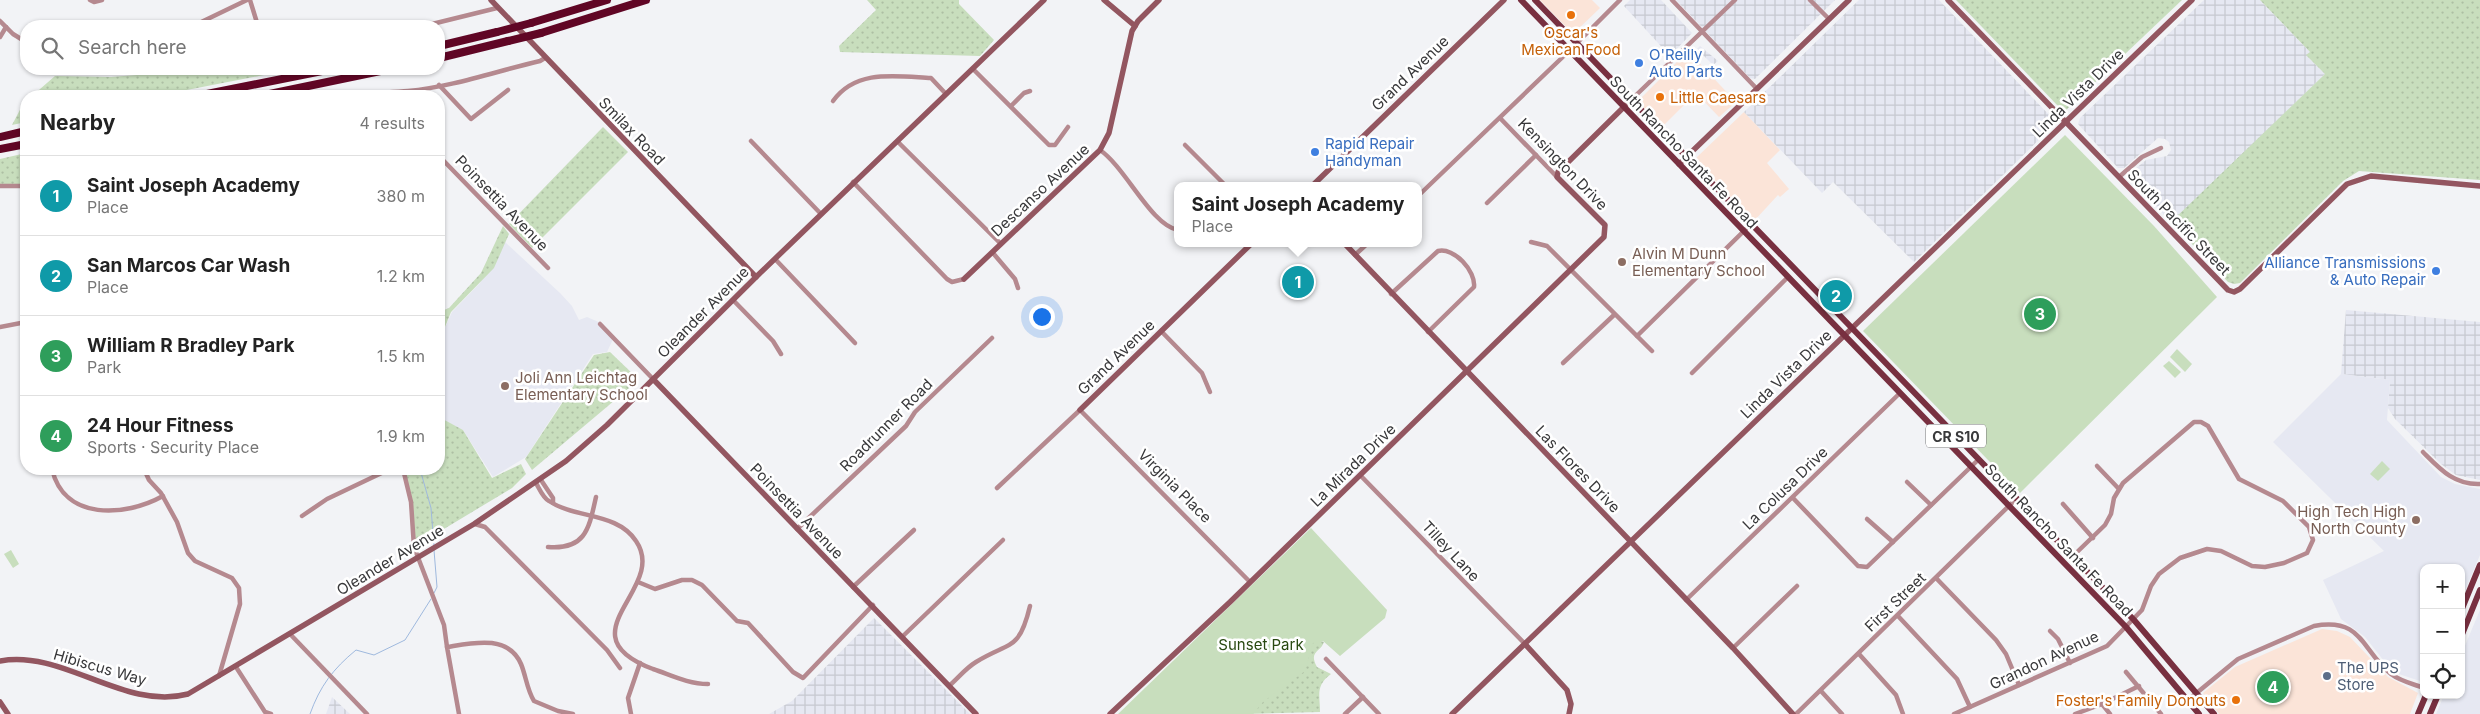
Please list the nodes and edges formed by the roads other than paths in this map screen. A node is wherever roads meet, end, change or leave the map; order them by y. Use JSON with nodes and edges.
{"nodes":[{"id":1,"x":90,"y":0,"type":"edge"},
{"id":2,"x":102,"y":0,"type":"edge"},
{"id":3,"x":249,"y":0,"type":"edge"},
{"id":4,"x":491,"y":0,"type":"edge"},
{"id":5,"x":607,"y":0,"type":"edge"},
{"id":6,"x":646,"y":0,"type":"edge"},
{"id":7,"x":1044,"y":0,"type":"edge"},
{"id":8,"x":1104,"y":0,"type":"edge"},
{"id":9,"x":1159,"y":0,"type":"edge"},
{"id":10,"x":1504,"y":0,"type":"edge"},
{"id":11,"x":1521,"y":0,"type":"edge"},
{"id":12,"x":1536,"y":0,"type":"edge"},
{"id":13,"x":1620,"y":0,"type":"edge"},
{"id":14,"x":1672,"y":0,"type":"edge"},
{"id":15,"x":1735,"y":0,"type":"edge"},
{"id":16,"x":1810,"y":0,"type":"edge"},
{"id":17,"x":1849,"y":0,"type":"edge"},
{"id":18,"x":1948,"y":0,"type":"edge"},
{"id":19,"x":2192,"y":0,"type":"edge"},
{"id":20,"x":498,"y":8,"type":"junction"},
{"id":21,"x":205,"y":20,"type":"edge"},
{"id":22,"x":256,"y":20,"type":"edge"},
{"id":23,"x":1829,"y":20,"type":"junction"},
{"id":24,"x":0,"y":21,"type":"edge"},
{"id":25,"x":445,"y":21,"type":"edge"},
{"id":26,"x":1135,"y":26,"type":"junction"},
{"id":27,"x":6,"y":27,"type":"junction"},
{"id":28,"x":1702,"y":32,"type":"junction"},
{"id":29,"x":0,"y":37,"type":"edge"},
{"id":30,"x":20,"y":38,"type":"edge"},
{"id":31,"x":1577,"y":43,"type":"junction"},
{"id":32,"x":445,"y":45,"type":"edge"},
{"id":33,"x":1569,"y":51,"type":"junction"},
{"id":34,"x":445,"y":57,"type":"edge"},
{"id":35,"x":545,"y":58,"type":"junction"},
{"id":36,"x":974,"y":70,"type":"junction"},
{"id":37,"x":302,"y":75,"type":"edge"},
{"id":38,"x":361,"y":75,"type":"edge"},
{"id":39,"x":439,"y":85,"type":"junction"},
{"id":40,"x":1757,"y":89,"type":"junction"},
{"id":41,"x":227,"y":90,"type":"edge"},
{"id":42,"x":289,"y":90,"type":"edge"},
{"id":43,"x":412,"y":90,"type":"edge"},
{"id":44,"x":444,"y":90,"type":"edge"},
{"id":45,"x":508,"y":90,"type":"dead end"},
{"id":46,"x":445,"y":91,"type":"edge"},
{"id":47,"x":1030,"y":91,"type":"dead end"},
{"id":48,"x":946,"y":94,"type":"junction"},
{"id":49,"x":1632,"y":99,"type":"junction"},
{"id":50,"x":833,"y":101,"type":"dead end"},
{"id":51,"x":1011,"y":106,"type":"junction"},
{"id":52,"x":1625,"y":107,"type":"junction"},
{"id":53,"x":1500,"y":118,"type":"junction"},
{"id":54,"x":2066,"y":122,"type":"junction"},
{"id":55,"x":1068,"y":127,"type":"dead end"},
{"id":56,"x":20,"y":132,"type":"edge"},
{"id":57,"x":0,"y":137,"type":"edge"},
{"id":58,"x":751,"y":141,"type":"dead end"},
{"id":59,"x":898,"y":142,"type":"junction"},
{"id":60,"x":20,"y":145,"type":"edge"},
{"id":61,"x":1186,"y":145,"type":"dead end"},
{"id":62,"x":2161,"y":148,"type":"dead end"},
{"id":63,"x":0,"y":149,"type":"edge"},
{"id":64,"x":1100,"y":150,"type":"junction"},
{"id":65,"x":1536,"y":155,"type":"junction"},
{"id":66,"x":1687,"y":157,"type":"junction"},
{"id":67,"x":445,"y":162,"type":"edge"},
{"id":68,"x":1679,"y":164,"type":"junction"},
{"id":69,"x":1557,"y":177,"type":"junction"},
{"id":70,"x":2119,"y":177,"type":"junction"},
{"id":71,"x":854,"y":182,"type":"junction"},
{"id":72,"x":1222,"y":182,"type":"edge"},
{"id":73,"x":1316,"y":182,"type":"edge"},
{"id":74,"x":0,"y":186,"type":"edge"},
{"id":75,"x":20,"y":186,"type":"edge"},
{"id":76,"x":2480,"y":186,"type":"edge"},
{"id":77,"x":1422,"y":192,"type":"edge"},
{"id":78,"x":1487,"y":204,"type":"dead end"},
{"id":79,"x":821,"y":214,"type":"junction"},
{"id":80,"x":1751,"y":224,"type":"junction"},
{"id":81,"x":1174,"y":228,"type":"edge"},
{"id":82,"x":1606,"y":229,"type":"joint"},
{"id":83,"x":1743,"y":232,"type":"junction"},
{"id":84,"x":1531,"y":242,"type":"dead end"},
{"id":85,"x":1000,"y":243,"type":"junction"},
{"id":86,"x":1246,"y":247,"type":"edge"},
{"id":87,"x":1348,"y":247,"type":"edge"},
{"id":88,"x":1364,"y":247,"type":"edge"},
{"id":89,"x":992,"y":253,"type":"junction"},
{"id":90,"x":1355,"y":255,"type":"junction"},
{"id":91,"x":775,"y":259,"type":"junction"},
{"id":92,"x":548,"y":268,"type":"dead end"},
{"id":93,"x":1570,"y":270,"type":"junction"},
{"id":94,"x":756,"y":277,"type":"junction"},
{"id":95,"x":1787,"y":278,"type":"junction"},
{"id":96,"x":964,"y":279,"type":"joint"},
{"id":97,"x":1018,"y":288,"type":"dead end"},
{"id":98,"x":1391,"y":294,"type":"junction"},
{"id":99,"x":733,"y":300,"type":"junction"},
{"id":100,"x":1614,"y":315,"type":"junction"},
{"id":101,"x":20,"y":323,"type":"edge"},
{"id":102,"x":600,"y":324,"type":"dead end"},
{"id":103,"x":0,"y":327,"type":"edge"},
{"id":104,"x":1852,"y":328,"type":"junction"},
{"id":105,"x":1161,"y":331,"type":"junction"},
{"id":106,"x":1428,"y":332,"type":"junction"},
{"id":107,"x":1637,"y":336,"type":"junction"},
{"id":108,"x":1844,"y":336,"type":"junction"},
{"id":109,"x":992,"y":338,"type":"dead end"},
{"id":110,"x":856,"y":343,"type":"dead end"},
{"id":111,"x":1652,"y":351,"type":"dead end"},
{"id":112,"x":781,"y":354,"type":"dead end"},
{"id":113,"x":1563,"y":363,"type":"dead end"},
{"id":114,"x":1466,"y":371,"type":"junction"},
{"id":115,"x":1692,"y":373,"type":"dead end"},
{"id":116,"x":654,"y":379,"type":"junction"},
{"id":117,"x":1210,"y":392,"type":"dead end"},
{"id":118,"x":1900,"y":393,"type":"junction"},
{"id":119,"x":1080,"y":410,"type":"junction"},
{"id":120,"x":2422,"y":452,"type":"dead end"},
{"id":121,"x":1979,"y":459,"type":"junction"},
{"id":122,"x":1971,"y":466,"type":"junction"},
{"id":123,"x":2097,"y":466,"type":"dead end"},
{"id":124,"x":54,"y":475,"type":"edge"},
{"id":125,"x":147,"y":475,"type":"edge"},
{"id":126,"x":378,"y":475,"type":"edge"},
{"id":127,"x":404,"y":475,"type":"edge"},
{"id":128,"x":1360,"y":475,"type":"junction"},
{"id":129,"x":538,"y":481,"type":"junction"},
{"id":130,"x":1907,"y":482,"type":"dead end"},
{"id":131,"x":2480,"y":484,"type":"edge"},
{"id":132,"x":997,"y":488,"type":"dead end"},
{"id":133,"x":2119,"y":489,"type":"junction"},
{"id":134,"x":163,"y":496,"type":"junction"},
{"id":135,"x":596,"y":497,"type":"dead end"},
{"id":136,"x":1793,"y":498,"type":"junction"},
{"id":137,"x":2017,"y":498,"type":"junction"},
{"id":138,"x":2063,"y":504,"type":"dead end"},
{"id":139,"x":1931,"y":505,"type":"junction"},
{"id":140,"x":2009,"y":506,"type":"junction"},
{"id":141,"x":302,"y":516,"type":"dead end"},
{"id":142,"x":592,"y":517,"type":"junction"},
{"id":143,"x":1867,"y":519,"type":"dead end"},
{"id":144,"x":474,"y":524,"type":"junction"},
{"id":145,"x":797,"y":529,"type":"junction"},
{"id":146,"x":914,"y":530,"type":"dead end"},
{"id":147,"x":2093,"y":538,"type":"junction"},
{"id":148,"x":1003,"y":540,"type":"dead end"},
{"id":149,"x":1630,"y":542,"type":"junction"},
{"id":150,"x":1893,"y":542,"type":"junction"},
{"id":151,"x":548,"y":546,"type":"dead end"},
{"id":152,"x":2073,"y":556,"type":"junction"},
{"id":153,"x":417,"y":558,"type":"junction"},
{"id":154,"x":2480,"y":565,"type":"edge"},
{"id":155,"x":1936,"y":578,"type":"junction"},
{"id":156,"x":638,"y":582,"type":"junction"},
{"id":157,"x":1250,"y":582,"type":"junction"},
{"id":158,"x":853,"y":586,"type":"junction"},
{"id":159,"x":1797,"y":586,"type":"dead end"},
{"id":160,"x":2480,"y":590,"type":"edge"},
{"id":161,"x":1686,"y":600,"type":"junction"},
{"id":162,"x":873,"y":605,"type":"junction"},
{"id":163,"x":1030,"y":606,"type":"dead end"},
{"id":164,"x":2461,"y":609,"type":"edge"},
{"id":165,"x":1898,"y":616,"type":"junction"},
{"id":166,"x":2134,"y":620,"type":"junction"},
{"id":167,"x":2465,"y":626,"type":"edge"},
{"id":168,"x":2126,"y":627,"type":"junction"},
{"id":169,"x":2050,"y":631,"type":"dead end"},
{"id":170,"x":290,"y":634,"type":"junction"},
{"id":171,"x":903,"y":636,"type":"junction"},
{"id":172,"x":1525,"y":644,"type":"junction"},
{"id":173,"x":447,"y":647,"type":"junction"},
{"id":174,"x":1733,"y":648,"type":"junction"},
{"id":175,"x":1859,"y":654,"type":"junction"},
{"id":176,"x":1326,"y":659,"type":"dead end"},
{"id":177,"x":0,"y":661,"type":"edge"},
{"id":178,"x":640,"y":663,"type":"junction"},
{"id":179,"x":2070,"y":663,"type":"junction"},
{"id":180,"x":236,"y":666,"type":"junction"},
{"id":181,"x":620,"y":668,"type":"dead end"},
{"id":182,"x":2126,"y":672,"type":"dead end"},
{"id":183,"x":219,"y":677,"type":"junction"},
{"id":184,"x":708,"y":684,"type":"dead end"},
{"id":185,"x":2019,"y":685,"type":"junction"},
{"id":186,"x":949,"y":686,"type":"junction"},
{"id":187,"x":2139,"y":686,"type":"junction"},
{"id":188,"x":2420,"y":686,"type":"edge"},
{"id":189,"x":1821,"y":691,"type":"junction"},
{"id":190,"x":2196,"y":693,"type":"junction"},
{"id":191,"x":1363,"y":697,"type":"junction"},
{"id":192,"x":2424,"y":699,"type":"edge"},
{"id":193,"x":2436,"y":699,"type":"edge"},
{"id":194,"x":2188,"y":700,"type":"junction"},
{"id":195,"x":0,"y":702,"type":"edge"},
{"id":196,"x":2102,"y":704,"type":"junction"},
{"id":197,"x":1970,"y":706,"type":"junction"},
{"id":198,"x":8,"y":714,"type":"edge"},
{"id":199,"x":270,"y":714,"type":"edge"},
{"id":200,"x":368,"y":714,"type":"edge"},
{"id":201,"x":459,"y":714,"type":"edge"},
{"id":202,"x":573,"y":714,"type":"edge"},
{"id":203,"x":631,"y":714,"type":"edge"},
{"id":204,"x":976,"y":714,"type":"edge"},
{"id":205,"x":1110,"y":714,"type":"edge"},
{"id":206,"x":1345,"y":714,"type":"edge"},
{"id":207,"x":1379,"y":714,"type":"edge"},
{"id":208,"x":1452,"y":714,"type":"edge"},
{"id":209,"x":1569,"y":714,"type":"edge"},
{"id":210,"x":1794,"y":714,"type":"edge"},
{"id":211,"x":1842,"y":714,"type":"edge"},
{"id":212,"x":1903,"y":714,"type":"edge"},
{"id":213,"x":1954,"y":714,"type":"edge"},
{"id":214,"x":2075,"y":714,"type":"edge"},
{"id":215,"x":2110,"y":714,"type":"edge"},
{"id":216,"x":2161,"y":714,"type":"edge"},
{"id":217,"x":2199,"y":714,"type":"edge"},
{"id":218,"x":2213,"y":714,"type":"edge"},
{"id":219,"x":2418,"y":714,"type":"edge"},
{"id":220,"x":2430,"y":714,"type":"edge"}],
"edges":[{"from":1,"to":2,"type":"street"},
{"from":3,"to":21,"type":"street"},
{"from":3,"to":22,"type":"street"},
{"from":4,"to":20,"type":"street","name":"Smilax Road"},
{"from":5,"to":32,"type":"highway","bridge":true},
{"from":6,"to":34,"type":"highway","bridge":true},
{"from":7,"to":36,"type":"street","name":"Oleander Avenue"},
{"from":8,"to":26,"type":"street"},
{"from":9,"to":26,"type":"street","name":"Descanso Avenue"},
{"from":10,"to":73,"type":"street","name":"Grand Avenue"},
{"from":11,"to":33,"type":"main road","name":"South Rancho Santa Fe Road","number":"CR S10"},
{"from":12,"to":31,"type":"main road","name":"South Rancho Santa Fe Road","number":"CR S10"},
{"from":13,"to":31,"type":"street"},
{"from":14,"to":28,"type":"street"},
{"from":15,"to":28,"type":"street"},
{"from":16,"to":23,"type":"street"},
{"from":17,"to":23,"type":"street"},
{"from":18,"to":54,"type":"street","name":"South Pacific Street"},
{"from":19,"to":54,"type":"street","name":"Linda Vista Drive"},
{"from":20,"to":25,"type":"street"},
{"from":20,"to":35,"type":"street","name":"Smilax Road"},
{"from":23,"to":40,"type":"street"},
{"from":24,"to":27,"type":"street"},
{"from":26,"to":64,"type":"street","name":"Descanso Avenue"},
{"from":27,"to":29,"type":"street"},
{"from":27,"to":30,"type":"street"},
{"from":28,"to":40,"type":"street"},
{"from":28,"to":49,"type":"street"},
{"from":31,"to":49,"type":"main road","name":"South Rancho Santa Fe Road","number":"CR S10"},
{"from":33,"to":52,"type":"main road","name":"South Rancho Santa Fe Road","number":"CR S10"},
{"from":33,"to":53,"type":"street"},
{"from":35,"to":39,"type":"street"},
{"from":35,"to":94,"type":"street","name":"Smilax Road"},
{"from":36,"to":48,"type":"street","name":"Oleander Avenue"},
{"from":36,"to":51,"type":"street"},
{"from":37,"to":41,"type":"highway"},
{"from":38,"to":42,"type":"highway"},
{"from":39,"to":43,"type":"street"},
{"from":39,"to":44,"type":"street"},
{"from":40,"to":66,"type":"street"},
{"from":45,"to":46,"type":"street"},
{"from":47,"to":51,"type":"street"},
{"from":48,"to":50,"type":"street"},
{"from":48,"to":59,"type":"street","name":"Oleander Avenue"},
{"from":49,"to":52,"type":"street"},
{"from":49,"to":66,"type":"main road","name":"South Rancho Santa Fe Road","number":"CR S10"},
{"from":51,"to":55,"type":"street"},
{"from":52,"to":68,"type":"main road","name":"South Rancho Santa Fe Road","number":"CR S10"},
{"from":52,"to":69,"type":"street"},
{"from":53,"to":65,"type":"street","name":"Kensington Drive"},
{"from":53,"to":77,"type":"street"},
{"from":54,"to":70,"type":"street","name":"South Pacific Street"},
{"from":54,"to":104,"type":"street","name":"Linda Vista Drive"},
{"from":56,"to":57,"type":"highway"},
{"from":58,"to":79,"type":"street"},
{"from":59,"to":71,"type":"street","name":"Oleander Avenue"},
{"from":59,"to":85,"type":"street"},
{"from":60,"to":63,"type":"highway"},
{"from":61,"to":72,"type":"street"},
{"from":62,"to":70,"type":"street"},
{"from":64,"to":81,"type":"street"},
{"from":64,"to":85,"type":"street","name":"Descanso Avenue"},
{"from":65,"to":69,"type":"street","name":"Kensington Drive"},
{"from":65,"to":78,"type":"street"},
{"from":66,"to":68,"type":"street"},
{"from":66,"to":80,"type":"main road","name":"South Rancho Santa Fe Road","number":"CR S10"},
{"from":67,"to":92,"type":"street","name":"Poinsettia Avenue"},
{"from":68,"to":83,"type":"main road","name":"South Rancho Santa Fe Road","number":"CR S10"},
{"from":69,"to":82,"type":"street","name":"Kensington Drive"},
{"from":70,"to":76,"type":"street","name":"South Pacific Street"},
{"from":71,"to":79,"type":"street","name":"Oleander Avenue"},
{"from":71,"to":96,"type":"street"},
{"from":74,"to":75,"type":"street"},
{"from":79,"to":91,"type":"street","name":"Oleander Avenue"},
{"from":80,"to":83,"type":"street"},
{"from":80,"to":104,"type":"main road","name":"South Rancho Santa Fe Road","number":"CR S10"},
{"from":82,"to":93,"type":"street","name":"La Mirada Drive"},
{"from":83,"to":95,"type":"main road","name":"South Rancho Santa Fe Road","number":"CR S10"},
{"from":83,"to":107,"type":"street"},
{"from":84,"to":93,"type":"street"},
{"from":85,"to":89,"type":"street","name":"Descanso Avenue"},
{"from":86,"to":105,"type":"street","name":"Grand Avenue"},
{"from":87,"to":90,"type":"street","name":"Las Flores Drive"},
{"from":88,"to":90,"type":"street"},
{"from":89,"to":96,"type":"street","name":"Descanso Avenue"},
{"from":89,"to":97,"type":"street"},
{"from":90,"to":98,"type":"street","name":"Las Flores Drive"},
{"from":91,"to":94,"type":"street","name":"Oleander Avenue"},
{"from":91,"to":110,"type":"street"},
{"from":93,"to":100,"type":"street"},
{"from":93,"to":114,"type":"street","name":"La Mirada Drive"},
{"from":94,"to":99,"type":"street","name":"Oleander Avenue"},
{"from":95,"to":108,"type":"main road","name":"South Rancho Santa Fe Road","number":"CR S10"},
{"from":95,"to":115,"type":"street"},
{"from":98,"to":106,"type":"street","name":"Las Flores Drive"},
{"from":98,"to":106,"type":"street"},
{"from":99,"to":112,"type":"street"},
{"from":99,"to":116,"type":"street","name":"Oleander Avenue"},
{"from":100,"to":107,"type":"street"},
{"from":100,"to":113,"type":"street"},
{"from":101,"to":103,"type":"street"},
{"from":102,"to":116,"type":"street","name":"Poinsettia Avenue"},
{"from":104,"to":108,"type":"street","name":"Linda Vista Drive"},
{"from":104,"to":121,"type":"main road","name":"South Rancho Santa Fe Road","number":"CR S10"},
{"from":105,"to":117,"type":"street"},
{"from":105,"to":119,"type":"street","name":"Grand Avenue"},
{"from":106,"to":114,"type":"street","name":"Las Flores Drive"},
{"from":107,"to":111,"type":"street"},
{"from":108,"to":118,"type":"main road","name":"South Rancho Santa Fe Road","number":"CR S10"},
{"from":108,"to":149,"type":"street","name":"Linda Vista Drive"},
{"from":109,"to":145,"type":"street","name":"Roadrunner Road"},
{"from":114,"to":128,"type":"street","name":"La Mirada Drive"},
{"from":114,"to":149,"type":"street","name":"Las Flores Drive"},
{"from":116,"to":129,"type":"street","name":"Oleander Avenue"},
{"from":116,"to":145,"type":"street","name":"Poinsettia Avenue"},
{"from":118,"to":122,"type":"main road","name":"South Rancho Santa Fe Road","number":"CR S10"},
{"from":118,"to":136,"type":"street","name":"La Colusa Drive"},
{"from":119,"to":132,"type":"street","name":"Grand Avenue"},
{"from":119,"to":157,"type":"street","name":"Virginia Place"},
{"from":120,"to":131,"type":"street"},
{"from":121,"to":122,"type":"street"},
{"from":121,"to":137,"type":"main road","name":"South Rancho Santa Fe Road","number":"CR S10"},
{"from":122,"to":139,"type":"street"},
{"from":122,"to":140,"type":"main road","name":"South Rancho Santa Fe Road","number":"CR S10"},
{"from":123,"to":133,"type":"street"},
{"from":124,"to":134,"type":"street"},
{"from":125,"to":134,"type":"street"},
{"from":126,"to":141,"type":"street"},
{"from":127,"to":153,"type":"street"},
{"from":128,"to":157,"type":"street","name":"La Mirada Drive"},
{"from":128,"to":172,"type":"street","name":"Tilley Lane"},
{"from":129,"to":142,"type":"street"},
{"from":129,"to":144,"type":"street","name":"Oleander Avenue"},
{"from":130,"to":139,"type":"street"},
{"from":133,"to":147,"type":"street"},
{"from":133,"to":166,"type":"street","name":"Grandon Avenue"},
{"from":134,"to":183,"type":"street"},
{"from":135,"to":142,"type":"street"},
{"from":136,"to":150,"type":"street"},
{"from":136,"to":161,"type":"street","name":"La Colusa Drive"},
{"from":137,"to":140,"type":"street","name":"First Street"},
{"from":137,"to":152,"type":"main road","name":"South Rancho Santa Fe Road","number":"CR S10"},
{"from":138,"to":147,"type":"street"},
{"from":139,"to":150,"type":"street"},
{"from":140,"to":155,"type":"street","name":"First Street"},
{"from":140,"to":168,"type":"main road","name":"South Rancho Santa Fe Road","number":"CR S10"},
{"from":142,"to":151,"type":"street"},
{"from":142,"to":156,"type":"street"},
{"from":143,"to":150,"type":"street"},
{"from":144,"to":153,"type":"street","name":"Oleander Avenue"},
{"from":144,"to":181,"type":"street"},
{"from":145,"to":158,"type":"street","name":"Poinsettia Avenue"},
{"from":146,"to":158,"type":"street"},
{"from":147,"to":152,"type":"street"},
{"from":148,"to":171,"type":"street"},
{"from":149,"to":161,"type":"street","name":"Las Flores Drive"},
{"from":149,"to":172,"type":"street","name":"Linda Vista Drive"},
{"from":152,"to":166,"type":"main road","name":"South Rancho Santa Fe Road","number":"CR S10"},
{"from":153,"to":170,"type":"street","name":"Oleander Avenue"},
{"from":153,"to":173,"type":"street"},
{"from":154,"to":164,"type":"main road"},
{"from":155,"to":165,"type":"street","name":"First Street"},
{"from":155,"to":185,"type":"street"},
{"from":156,"to":162,"type":"street"},
{"from":156,"to":178,"type":"street"},
{"from":157,"to":205,"type":"street","name":"La Mirada Drive"},
{"from":158,"to":162,"type":"street","name":"Poinsettia Avenue"},
{"from":159,"to":174,"type":"street"},
{"from":160,"to":167,"type":"main road"},
{"from":161,"to":174,"type":"street","name":"Las Flores Drive"},
{"from":162,"to":171,"type":"street","name":"Poinsettia Avenue"},
{"from":163,"to":186,"type":"street"},
{"from":165,"to":175,"type":"street","name":"First Street"},
{"from":165,"to":197,"type":"street"},
{"from":166,"to":168,"type":"street","name":"Grandon Avenue"},
{"from":166,"to":190,"type":"main road","name":"South Rancho Santa Fe Road","number":"CR S10"},
{"from":168,"to":179,"type":"street","name":"Grandon Avenue"},
{"from":168,"to":194,"type":"main road","name":"South Rancho Santa Fe Road","number":"CR S10"},
{"from":169,"to":179,"type":"street"},
{"from":170,"to":180,"type":"street","name":"Oleander Avenue"},
{"from":170,"to":200,"type":"street"},
{"from":171,"to":186,"type":"street","name":"Poinsettia Avenue"},
{"from":172,"to":208,"type":"street","name":"Linda Vista Drive"},
{"from":172,"to":209,"type":"street"},
{"from":173,"to":201,"type":"street"},
{"from":173,"to":202,"type":"street"},
{"from":174,"to":210,"type":"street","name":"Las Flores Drive"},
{"from":175,"to":189,"type":"street","name":"First Street"},
{"from":175,"to":212,"type":"street"},
{"from":176,"to":191,"type":"street"},
{"from":177,"to":183,"type":"street","name":"Hibiscus Way"},
{"from":178,"to":184,"type":"street"},
{"from":178,"to":203,"type":"street"},
{"from":179,"to":185,"type":"street","name":"Grandon Avenue"},
{"from":180,"to":183,"type":"street","name":"Oleander Avenue"},
{"from":180,"to":199,"type":"street"},
{"from":182,"to":187,"type":"street"},
{"from":185,"to":197,"type":"street","name":"Grandon Avenue"},
{"from":186,"to":204,"type":"street","name":"Poinsettia Avenue"},
{"from":187,"to":196,"type":"street"},
{"from":187,"to":216,"type":"street"},
{"from":188,"to":190,"type":"street"},
{"from":189,"to":210,"type":"street","name":"First Street"},
{"from":189,"to":211,"type":"street"},
{"from":190,"to":194,"type":"street"},
{"from":190,"to":218,"type":"main road","name":"South Rancho Santa Fe Road","number":"CR S10"},
{"from":191,"to":206,"type":"street"},
{"from":191,"to":207,"type":"street"},
{"from":192,"to":219,"type":"main road"},
{"from":193,"to":220,"type":"main road"},
{"from":194,"to":217,"type":"main road","name":"South Rancho Santa Fe Road","number":"CR S10"},
{"from":195,"to":198,"type":"street"},
{"from":196,"to":214,"type":"street"},
{"from":196,"to":215,"type":"street"},
{"from":197,"to":213,"type":"street","name":"Grandon Avenue"}]}
